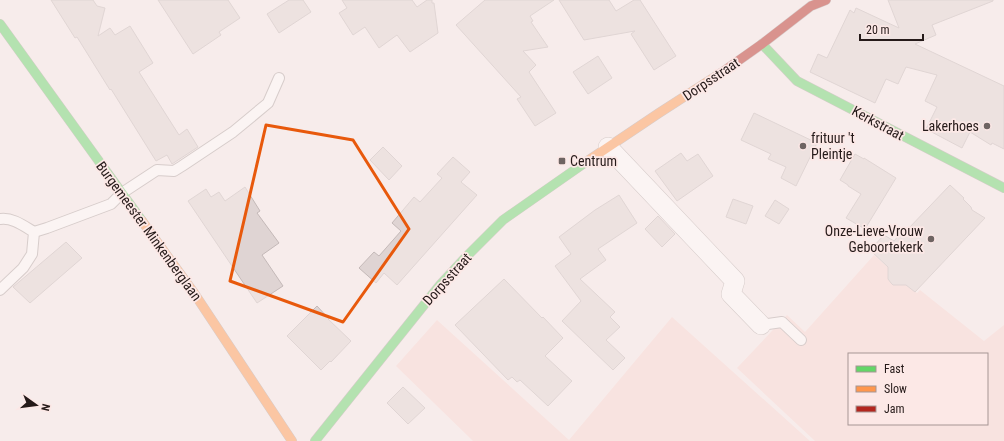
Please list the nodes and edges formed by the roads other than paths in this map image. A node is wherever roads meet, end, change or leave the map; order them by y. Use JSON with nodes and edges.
{"nodes":[{"id":1,"x":815,"y":2,"type":"edge"},
{"id":2,"x":0,"y":24,"type":"edge"},
{"id":3,"x":762,"y":44,"type":"junction"},
{"id":4,"x":278,"y":78,"type":"dead end"},
{"id":5,"x":608,"y":147,"type":"junction"},
{"id":6,"x":1004,"y":188,"type":"edge"},
{"id":7,"x":122,"y":193,"type":"junction"},
{"id":8,"x":0,"y":219,"type":"edge"},
{"id":9,"x":34,"y":232,"type":"junction"},
{"id":10,"x":0,"y":290,"type":"edge"},
{"id":11,"x":761,"y":325,"type":"joint"},
{"id":12,"x":801,"y":340,"type":"dead end"},
{"id":13,"x":292,"y":441,"type":"edge"},
{"id":14,"x":315,"y":441,"type":"edge"}],
"edges":[{"from":1,"to":3,"type":"street","name":"Dorpsstraat"},
{"from":2,"to":7,"type":"street","name":"Burgemeester Minkenberglaan"},
{"from":3,"to":5,"type":"street","name":"Dorpsstraat"},
{"from":3,"to":6,"type":"street","name":"Kerkstraat"},
{"from":4,"to":7,"type":"lane"},
{"from":5,"to":11,"type":"street"},
{"from":5,"to":14,"type":"street","name":"Dorpsstraat"},
{"from":7,"to":9,"type":"lane"},
{"from":7,"to":13,"type":"street","name":"Burgemeester Minkenberglaan"},
{"from":8,"to":9,"type":"lane"},
{"from":9,"to":10,"type":"lane"},
{"from":11,"to":12,"type":"lane"}]}
